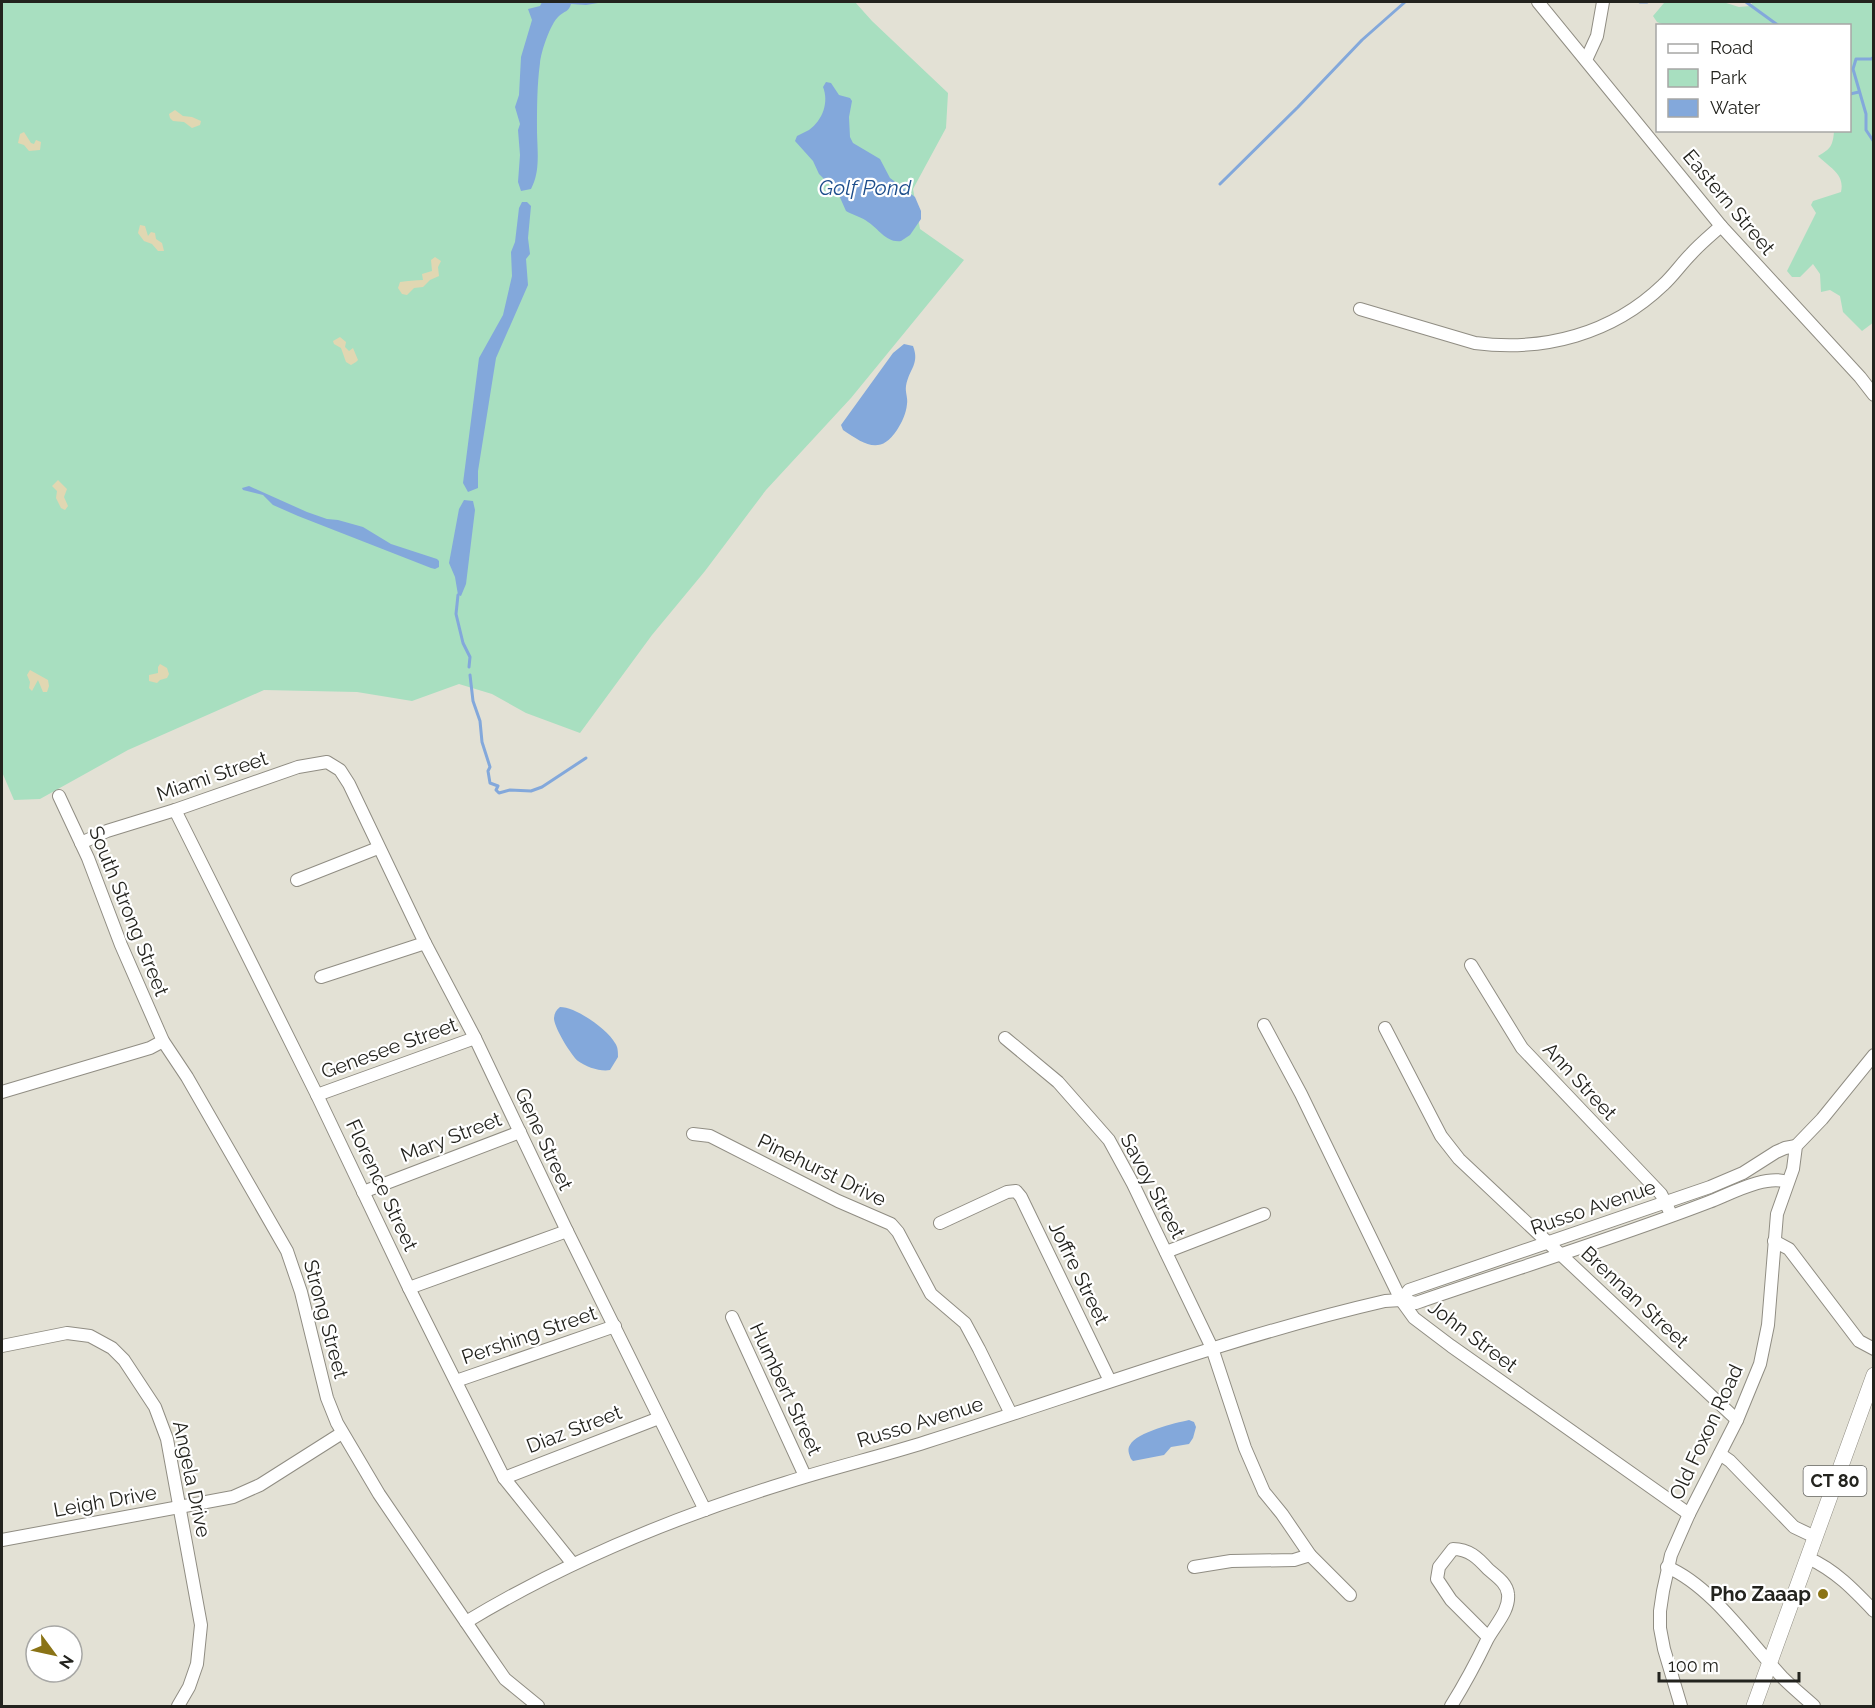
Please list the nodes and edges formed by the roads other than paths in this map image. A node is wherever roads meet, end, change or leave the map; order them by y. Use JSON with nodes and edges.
{"nodes":[{"id":1,"x":1538,"y":2,"type":"edge"},
{"id":2,"x":1602,"y":5,"type":"edge"},
{"id":3,"x":1586,"y":60,"type":"junction"},
{"id":4,"x":1721,"y":226,"type":"junction"},
{"id":5,"x":1360,"y":309,"type":"dead end"},
{"id":6,"x":1874,"y":395,"type":"edge"},
{"id":7,"x":349,"y":784,"type":"joint"},
{"id":8,"x":59,"y":796,"type":"dead end"},
{"id":9,"x":175,"y":810,"type":"junction"},
{"id":10,"x":81,"y":843,"type":"junction"},
{"id":11,"x":378,"y":848,"type":"junction"},
{"id":12,"x":297,"y":880,"type":"dead end"},
{"id":13,"x":425,"y":943,"type":"junction"},
{"id":14,"x":1471,"y":965,"type":"dead end"},
{"id":15,"x":321,"y":976,"type":"dead end"},
{"id":16,"x":1264,"y":1025,"type":"dead end"},
{"id":17,"x":1384,"y":1028,"type":"dead end"},
{"id":18,"x":475,"y":1038,"type":"junction"},
{"id":19,"x":1005,"y":1038,"type":"dead end"},
{"id":20,"x":163,"y":1041,"type":"junction"},
{"id":21,"x":1874,"y":1055,"type":"edge"},
{"id":22,"x":2,"y":1092,"type":"edge"},
{"id":23,"x":318,"y":1095,"type":"junction"},
{"id":24,"x":520,"y":1132,"type":"junction"},
{"id":25,"x":693,"y":1134,"type":"dead end"},
{"id":26,"x":1796,"y":1146,"type":"junction"},
{"id":27,"x":1788,"y":1182,"type":"junction"},
{"id":28,"x":363,"y":1192,"type":"junction"},
{"id":29,"x":1666,"y":1203,"type":"junction"},
{"id":30,"x":1264,"y":1214,"type":"dead end"},
{"id":31,"x":1672,"y":1216,"type":"junction"},
{"id":32,"x":940,"y":1224,"type":"dead end"},
{"id":33,"x":567,"y":1231,"type":"junction"},
{"id":34,"x":1774,"y":1241,"type":"junction"},
{"id":35,"x":1549,"y":1243,"type":"junction"},
{"id":36,"x":1166,"y":1252,"type":"junction"},
{"id":37,"x":1560,"y":1253,"type":"junction"},
{"id":38,"x":409,"y":1288,"type":"junction"},
{"id":39,"x":1401,"y":1300,"type":"junction"},
{"id":40,"x":732,"y":1317,"type":"dead end"},
{"id":41,"x":615,"y":1326,"type":"junction"},
{"id":42,"x":2,"y":1346,"type":"edge"},
{"id":43,"x":1212,"y":1348,"type":"junction"},
{"id":44,"x":1874,"y":1349,"type":"edge"},
{"id":45,"x":456,"y":1380,"type":"junction"},
{"id":46,"x":1873,"y":1380,"type":"edge"},
{"id":47,"x":1110,"y":1381,"type":"junction"},
{"id":48,"x":1011,"y":1414,"type":"junction"},
{"id":49,"x":659,"y":1418,"type":"junction"},
{"id":50,"x":1737,"y":1420,"type":"junction"},
{"id":51,"x":342,"y":1433,"type":"junction"},
{"id":52,"x":1720,"y":1454,"type":"junction"},
{"id":53,"x":805,"y":1476,"type":"junction"},
{"id":54,"x":504,"y":1478,"type":"junction"},
{"id":55,"x":179,"y":1507,"type":"junction"},
{"id":56,"x":705,"y":1510,"type":"junction"},
{"id":57,"x":1689,"y":1514,"type":"junction"},
{"id":58,"x":1815,"y":1537,"type":"junction"},
{"id":59,"x":2,"y":1540,"type":"edge"},
{"id":60,"x":1310,"y":1555,"type":"junction"},
{"id":61,"x":1808,"y":1558,"type":"junction"},
{"id":62,"x":573,"y":1564,"type":"junction"},
{"id":63,"x":1194,"y":1567,"type":"dead end"},
{"id":64,"x":1667,"y":1567,"type":"junction"},
{"id":65,"x":1350,"y":1595,"type":"dead end"},
{"id":66,"x":1874,"y":1611,"type":"edge"},
{"id":67,"x":466,"y":1622,"type":"junction"},
{"id":68,"x":1488,"y":1637,"type":"junction"},
{"id":69,"x":1770,"y":1662,"type":"junction"},
{"id":70,"x":178,"y":1707,"type":"edge"},
{"id":71,"x":538,"y":1707,"type":"edge"},
{"id":72,"x":1451,"y":1707,"type":"edge"},
{"id":73,"x":1681,"y":1707,"type":"edge"},
{"id":74,"x":1754,"y":1707,"type":"edge"},
{"id":75,"x":1814,"y":1707,"type":"edge"}],
"edges":[{"from":1,"to":3,"type":"street","name":"Eastern Street"},
{"from":2,"to":3,"type":"street"},
{"from":3,"to":4,"type":"street","name":"Eastern Street"},
{"from":4,"to":5,"type":"street"},
{"from":4,"to":6,"type":"street","name":"Eastern Street"},
{"from":7,"to":9,"type":"street","name":"Miami Street"},
{"from":7,"to":11,"type":"street","name":"Gene Street"},
{"from":8,"to":10,"type":"street","name":"South Strong Street"},
{"from":9,"to":10,"type":"street","name":"Miami Street"},
{"from":9,"to":23,"type":"street","name":"Florence Street"},
{"from":10,"to":20,"type":"street","name":"South Strong Street"},
{"from":11,"to":12,"type":"street"},
{"from":11,"to":13,"type":"street","name":"Gene Street"},
{"from":13,"to":15,"type":"street"},
{"from":13,"to":18,"type":"street","name":"Gene Street"},
{"from":14,"to":29,"type":"street","name":"Ann Street"},
{"from":16,"to":39,"type":"street","name":"John Street"},
{"from":17,"to":35,"type":"street","name":"Brennan Street"},
{"from":18,"to":23,"type":"street","name":"Genesee Street"},
{"from":18,"to":24,"type":"street","name":"Gene Street"},
{"from":19,"to":36,"type":"street","name":"Savoy Street"},
{"from":20,"to":22,"type":"street"},
{"from":20,"to":51,"type":"street","name":"Strong Street"},
{"from":21,"to":26,"type":"street"},
{"from":23,"to":28,"type":"street","name":"Florence Street"},
{"from":24,"to":28,"type":"street","name":"Mary Street"},
{"from":24,"to":33,"type":"street","name":"Gene Street"},
{"from":25,"to":48,"type":"street","name":"Pinehurst Drive"},
{"from":26,"to":27,"type":"street","name":"Old Foxon Road"},
{"from":26,"to":29,"type":"street","name":"Russo Avenue"},
{"from":27,"to":31,"type":"street","name":"Russo Avenue"},
{"from":27,"to":34,"type":"street","name":"Old Foxon Road"},
{"from":28,"to":38,"type":"street","name":"Florence Street"},
{"from":29,"to":31,"type":"street","name":"Ann Street"},
{"from":29,"to":35,"type":"street","name":"Russo Avenue"},
{"from":30,"to":36,"type":"street"},
{"from":31,"to":37,"type":"street","name":"Russo Avenue"},
{"from":32,"to":47,"type":"street","name":"Joffre Street"},
{"from":33,"to":38,"type":"street"},
{"from":33,"to":41,"type":"street","name":"Gene Street"},
{"from":34,"to":44,"type":"street"},
{"from":34,"to":50,"type":"street","name":"Old Foxon Road"},
{"from":35,"to":37,"type":"street","name":"Brennan Street"},
{"from":35,"to":39,"type":"street","name":"Russo Avenue"},
{"from":36,"to":43,"type":"street","name":"Savoy Street"},
{"from":37,"to":39,"type":"street","name":"Russo Avenue"},
{"from":37,"to":50,"type":"street","name":"Brennan Street"},
{"from":38,"to":45,"type":"street","name":"Florence Street"},
{"from":39,"to":43,"type":"street","name":"Russo Avenue"},
{"from":39,"to":57,"type":"street","name":"John Street"},
{"from":40,"to":53,"type":"street","name":"Humbert Street"},
{"from":41,"to":45,"type":"street","name":"Pershing Street"},
{"from":41,"to":49,"type":"street","name":"Gene Street"},
{"from":42,"to":55,"type":"street","name":"Angela Drive"},
{"from":43,"to":47,"type":"street","name":"Russo Avenue"},
{"from":43,"to":60,"type":"street","name":"Savoy Street"},
{"from":45,"to":54,"type":"street","name":"Florence Street"},
{"from":46,"to":58,"type":"main road","number":"CT 80"},
{"from":47,"to":48,"type":"street","name":"Russo Avenue"},
{"from":48,"to":53,"type":"street","name":"Russo Avenue"},
{"from":49,"to":54,"type":"street","name":"Diaz Street"},
{"from":49,"to":56,"type":"street","name":"Gene Street"},
{"from":50,"to":52,"type":"street","name":"Old Foxon Road"},
{"from":51,"to":55,"type":"street","name":"Leigh Drive"},
{"from":51,"to":67,"type":"street","name":"Strong Street"},
{"from":52,"to":57,"type":"street","name":"Old Foxon Road"},
{"from":52,"to":58,"type":"street"},
{"from":53,"to":56,"type":"street","name":"Russo Avenue"},
{"from":54,"to":62,"type":"street","name":"Florence Street"},
{"from":55,"to":59,"type":"street","name":"Leigh Drive"},
{"from":55,"to":70,"type":"street","name":"Angela Drive"},
{"from":56,"to":62,"type":"street","name":"Russo Avenue"},
{"from":57,"to":64,"type":"street","name":"Old Foxon Road"},
{"from":58,"to":61,"type":"main road","number":"CT 80"},
{"from":60,"to":63,"type":"street"},
{"from":60,"to":65,"type":"street","name":"Savoy Street"},
{"from":61,"to":66,"type":"street"},
{"from":61,"to":69,"type":"main road","number":"CT 80"},
{"from":62,"to":67,"type":"street","name":"Russo Avenue"},
{"from":64,"to":69,"type":"street"},
{"from":64,"to":73,"type":"street","name":"Old Foxon Road"},
{"from":67,"to":71,"type":"street","name":"Strong Street"},
{"from":68,"to":68,"type":"street"},
{"from":68,"to":72,"type":"street"},
{"from":69,"to":74,"type":"main road","number":"CT 80"},
{"from":69,"to":75,"type":"street"}]}
